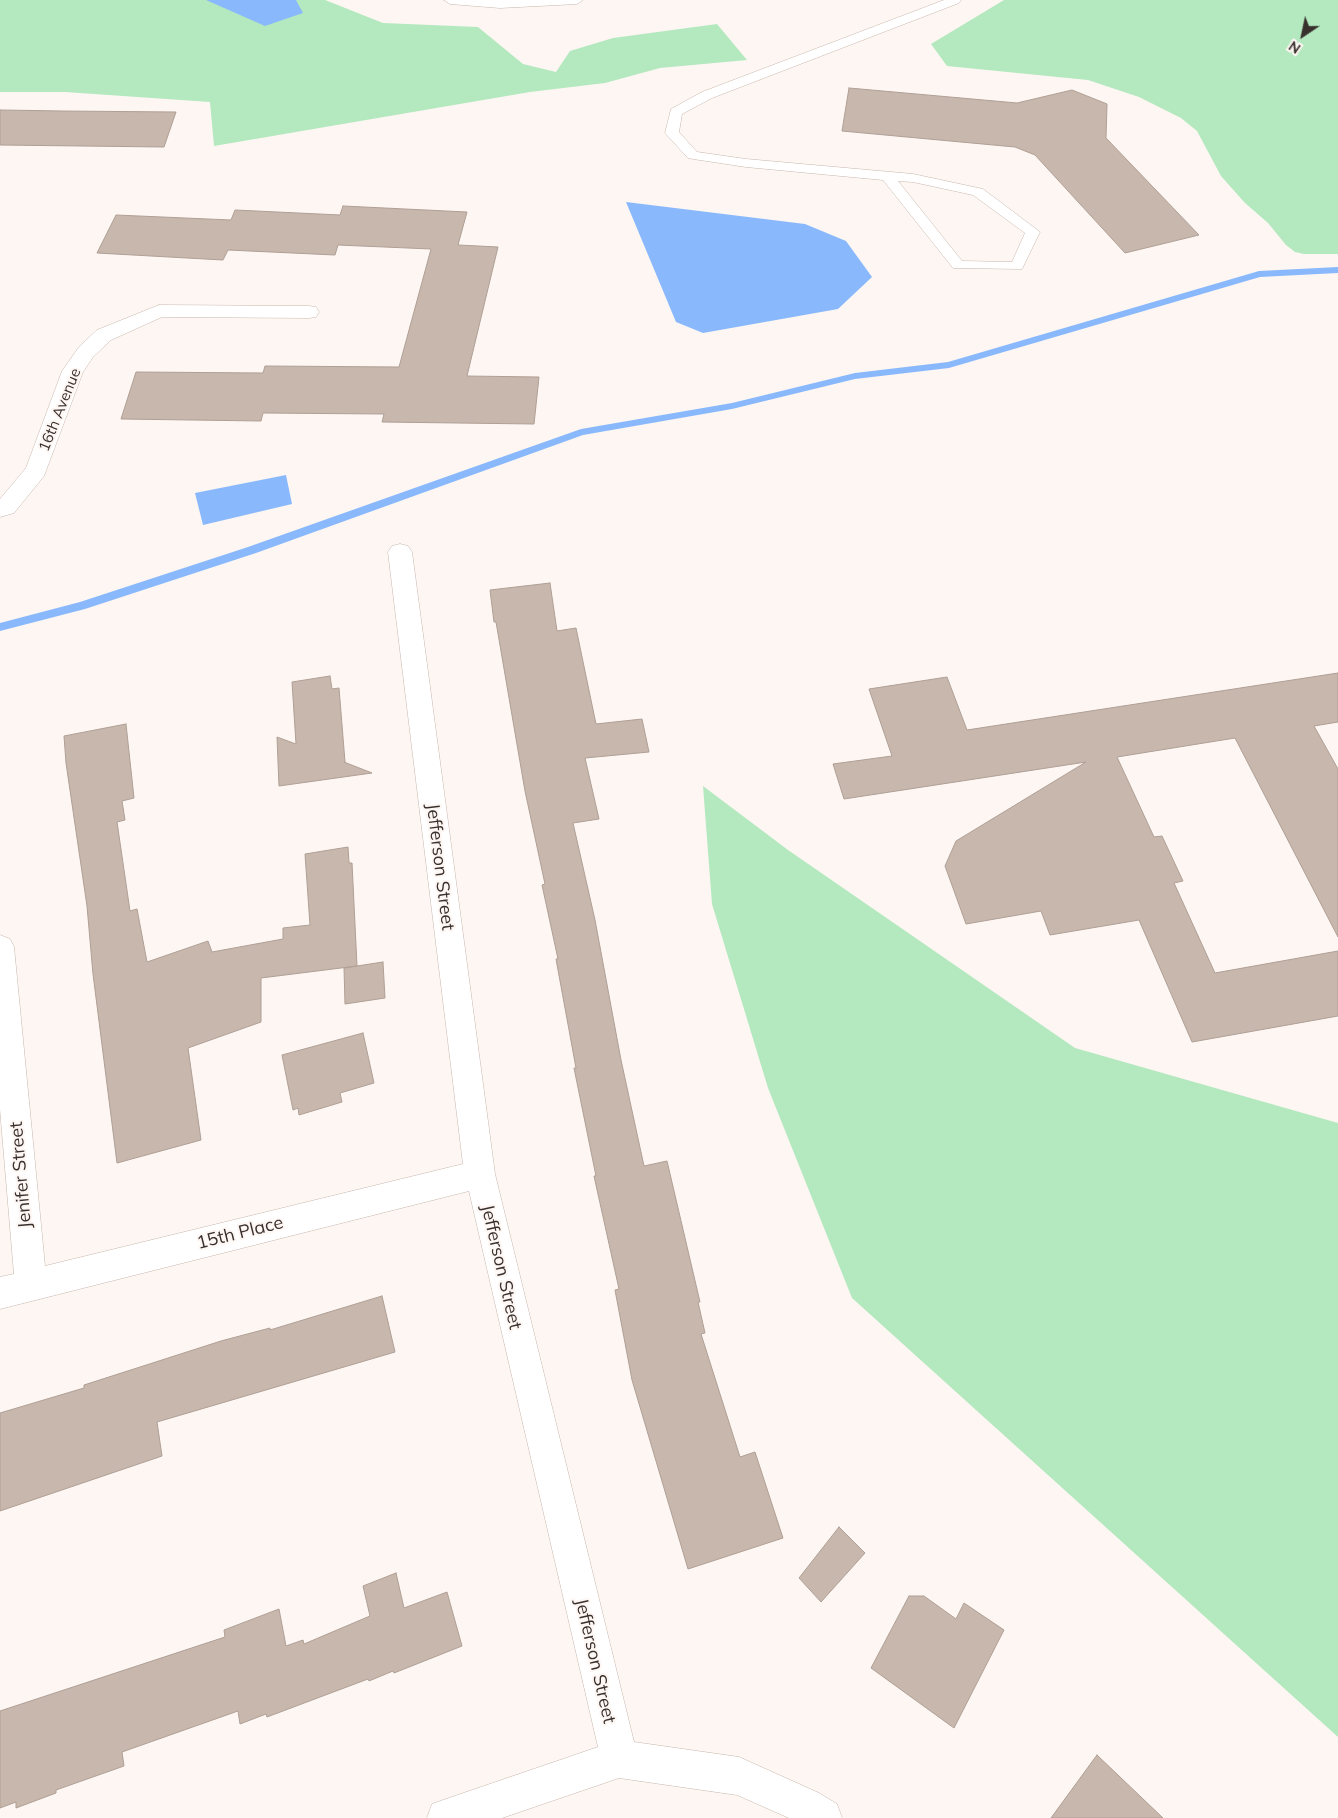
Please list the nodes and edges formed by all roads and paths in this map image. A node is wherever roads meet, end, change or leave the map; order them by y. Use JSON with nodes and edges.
{"nodes":[{"id":1,"x":450,"y":0,"type":"edge"},
{"id":2,"x":576,"y":0,"type":"edge"},
{"id":3,"x":955,"y":0,"type":"edge"},
{"id":4,"x":887,"y":176,"type":"junction"},
{"id":5,"x":309,"y":312,"type":"dead end"},
{"id":6,"x":0,"y":509,"type":"edge"},
{"id":7,"x":400,"y":552,"type":"dead end"},
{"id":8,"x":0,"y":947,"type":"edge"},
{"id":9,"x":480,"y":1174,"type":"junction"},
{"id":10,"x":31,"y":1284,"type":"junction"},
{"id":11,"x":0,"y":1293,"type":"edge"},
{"id":12,"x":618,"y":1759,"type":"junction"},
{"id":13,"x":446,"y":1818,"type":"edge"},
{"id":14,"x":823,"y":1818,"type":"edge"}],
"edges":[{"from":1,"to":2,"type":"lane"},
{"from":3,"to":4,"type":"lane"},
{"from":4,"to":4,"type":"lane"},
{"from":5,"to":6,"type":"street","name":"16th Avenue"},
{"from":7,"to":9,"type":"street","name":"Jefferson Street"},
{"from":8,"to":10,"type":"street","name":"Jenifer Street"},
{"from":9,"to":10,"type":"street","name":"15th Place"},
{"from":9,"to":12,"type":"street","name":"Jefferson Street"},
{"from":10,"to":11,"type":"street","name":"15th Place"},
{"from":12,"to":13,"type":"street"},
{"from":12,"to":14,"type":"street"}]}
